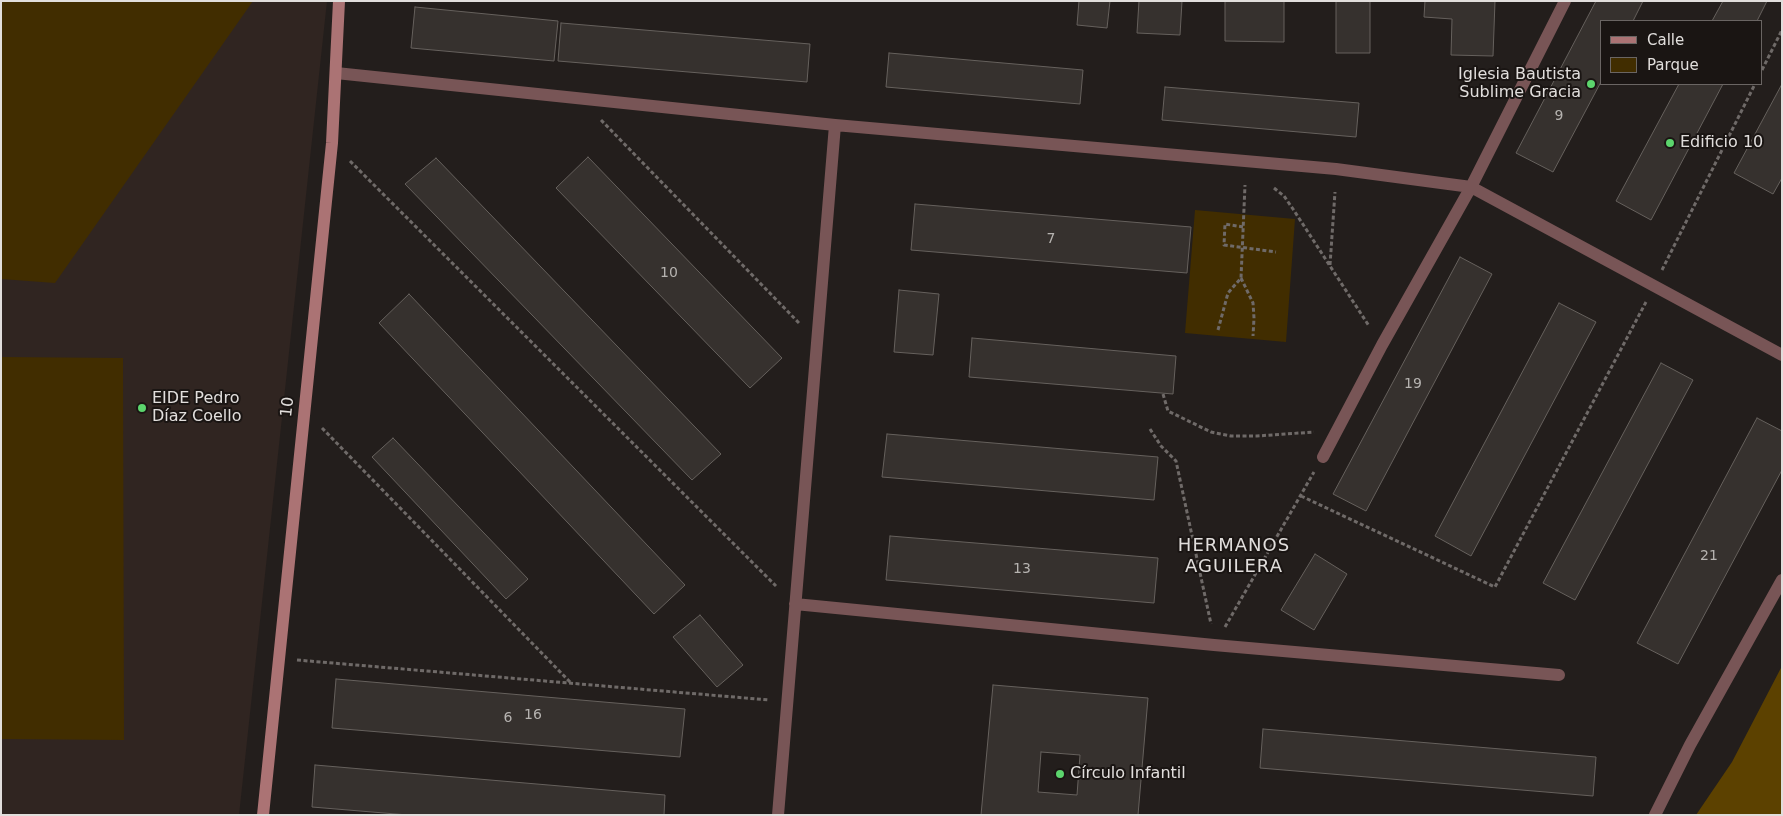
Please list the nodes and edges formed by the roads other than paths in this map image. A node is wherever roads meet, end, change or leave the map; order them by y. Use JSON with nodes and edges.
{"nodes":[{"id":1,"x":339,"y":1,"type":"edge"},
{"id":2,"x":1565,"y":1,"type":"edge"},
{"id":3,"x":336,"y":73,"type":"junction"},
{"id":4,"x":834,"y":125,"type":"junction"},
{"id":5,"x":1471,"y":187,"type":"junction"},
{"id":6,"x":1782,"y":355,"type":"edge"},
{"id":7,"x":1323,"y":457,"type":"road end"},
{"id":8,"x":1782,"y":580,"type":"edge"},
{"id":9,"x":795,"y":604,"type":"junction"},
{"id":10,"x":1559,"y":675,"type":"dead end"},
{"id":11,"x":262,"y":815,"type":"edge"},
{"id":12,"x":778,"y":815,"type":"edge"},
{"id":13,"x":1655,"y":815,"type":"edge"}],
"edges":[{"from":1,"to":3,"type":"street","name":"10"},
{"from":2,"to":5,"type":"street"},
{"from":3,"to":4,"type":"street"},
{"from":3,"to":11,"type":"street","name":"10"},
{"from":4,"to":5,"type":"street"},
{"from":4,"to":9,"type":"street"},
{"from":5,"to":6,"type":"street"},
{"from":5,"to":7,"type":"street"},
{"from":8,"to":13,"type":"street"},
{"from":9,"to":10,"type":"street"},
{"from":9,"to":12,"type":"street"}]}
